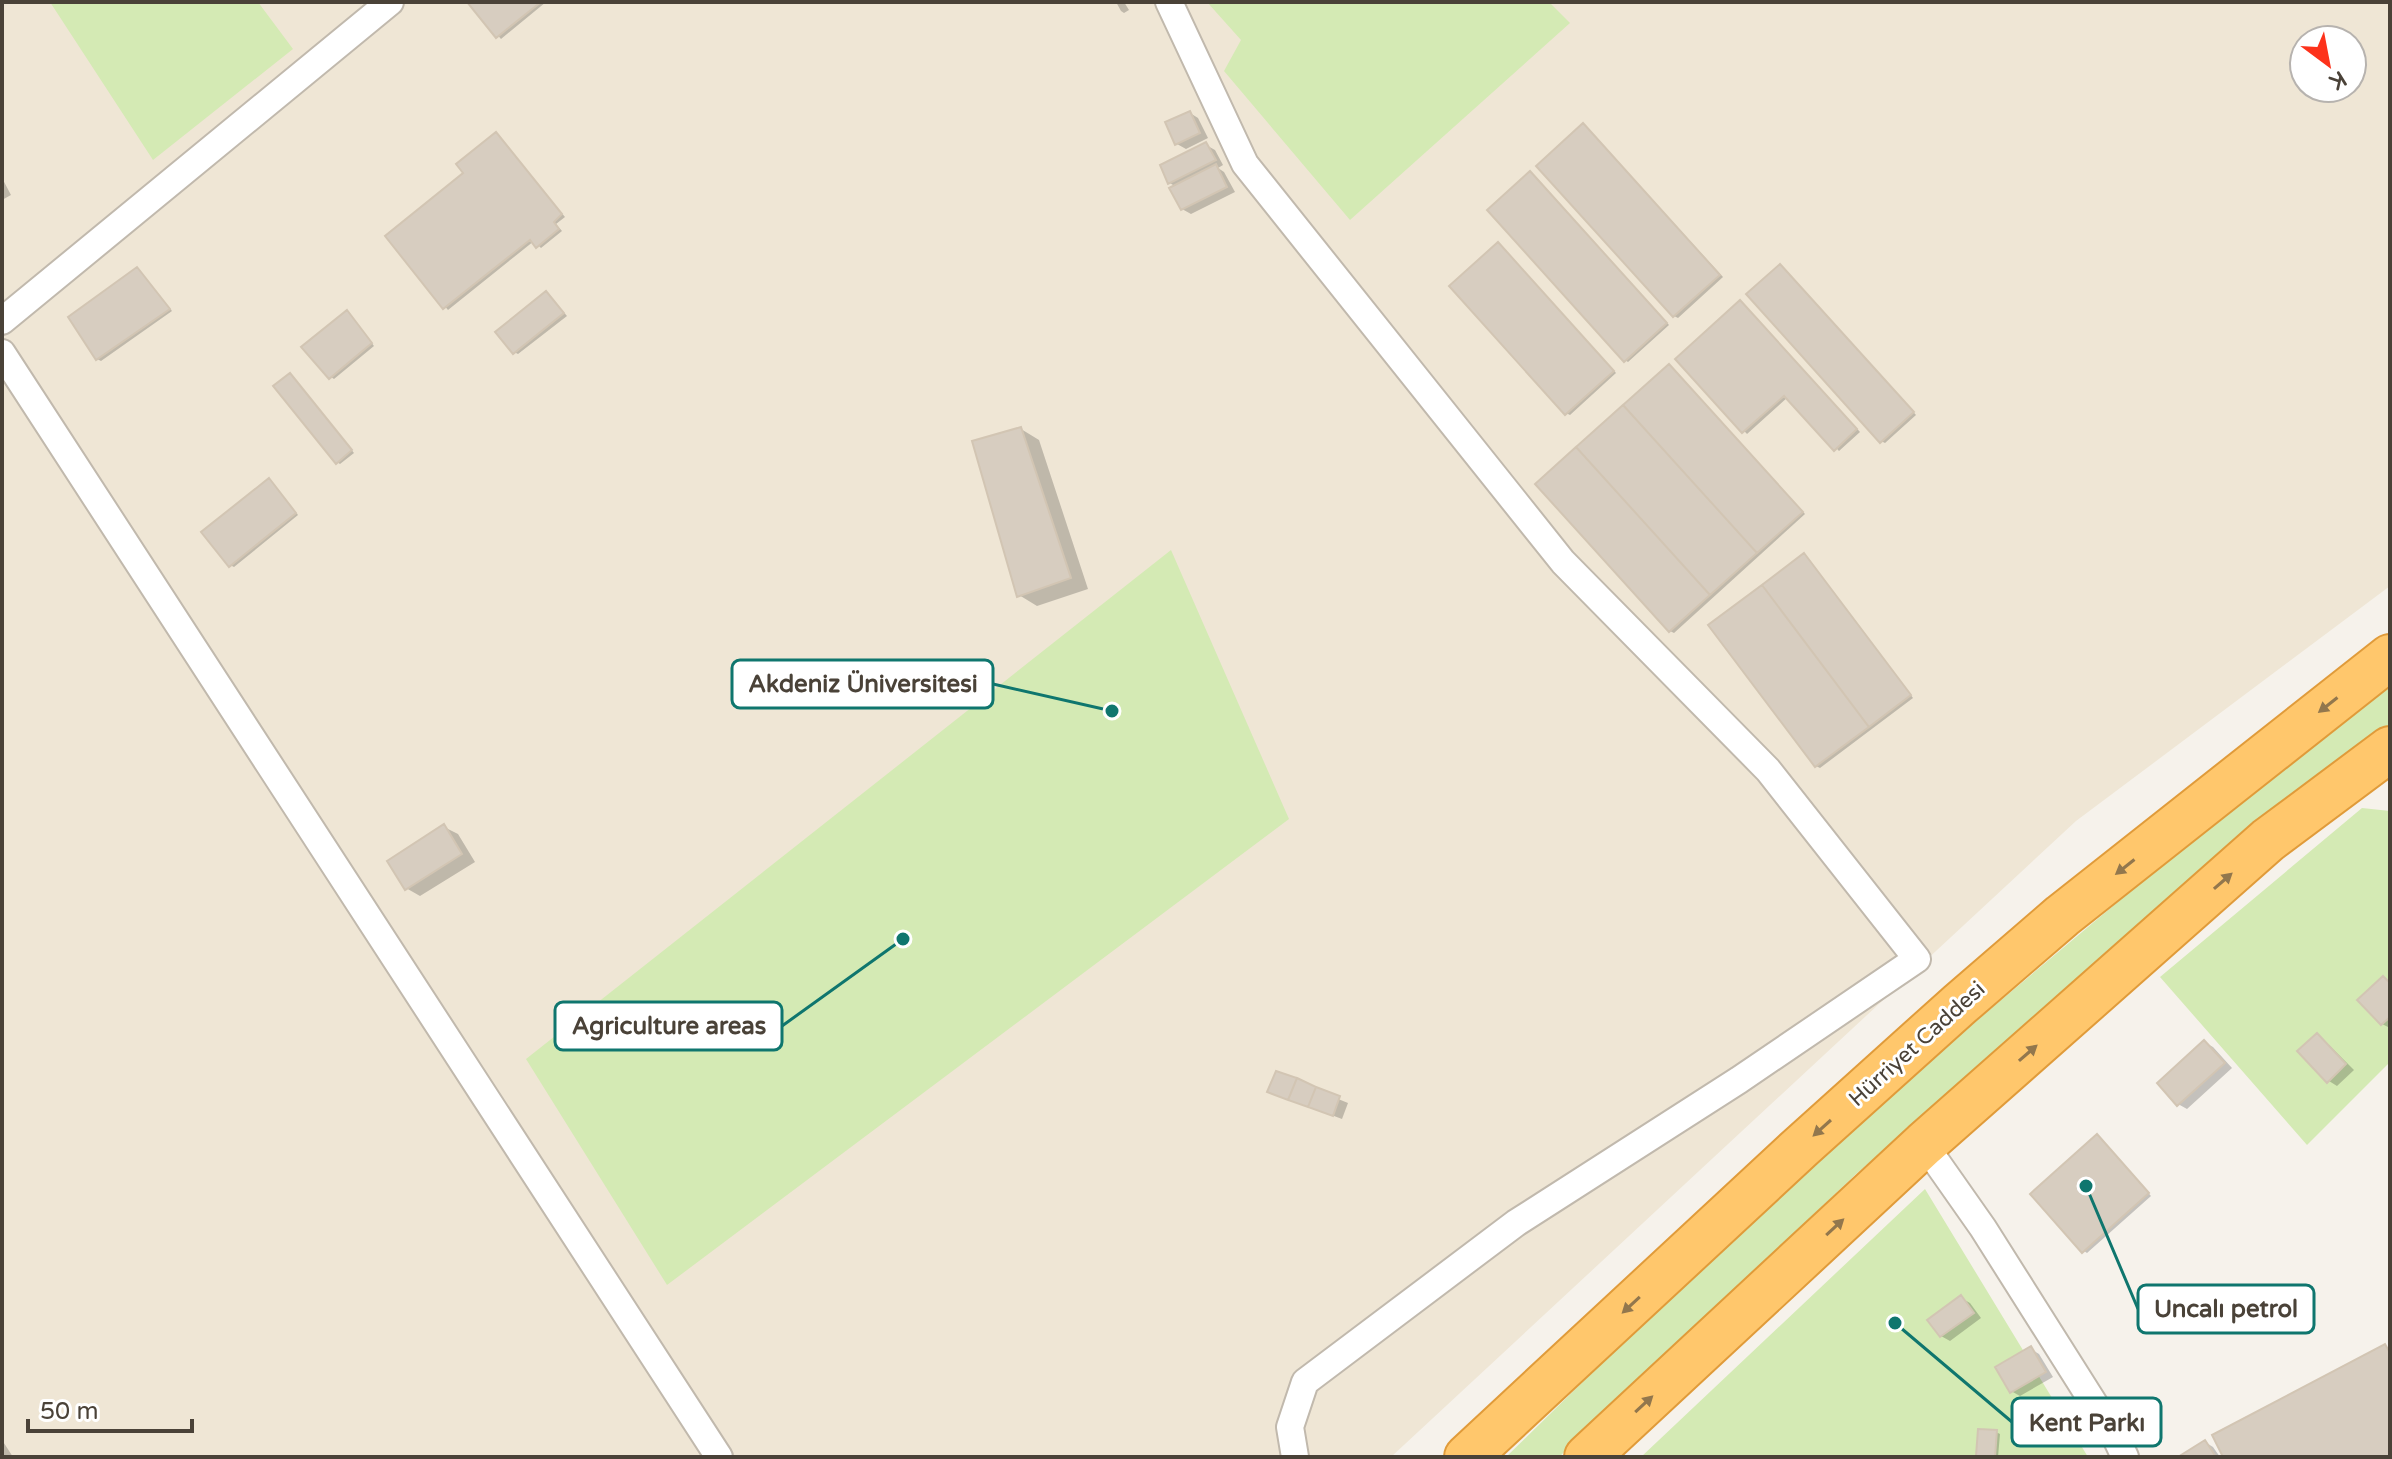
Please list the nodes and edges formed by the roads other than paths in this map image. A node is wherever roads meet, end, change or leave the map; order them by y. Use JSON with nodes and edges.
{"nodes":[{"id":1,"x":390,"y":2,"type":"edge"},
{"id":2,"x":1169,"y":2,"type":"edge"},
{"id":3,"x":2,"y":321,"type":"edge"},
{"id":4,"x":2,"y":353,"type":"edge"},
{"id":5,"x":2390,"y":657,"type":"edge"},
{"id":6,"x":2390,"y":749,"type":"edge"},
{"id":7,"x":1924,"y":1144,"type":"junction"},
{"id":8,"x":719,"y":1457,"type":"edge"},
{"id":9,"x":1295,"y":1457,"type":"edge"},
{"id":10,"x":1467,"y":1457,"type":"edge"},
{"id":11,"x":1587,"y":1457,"type":"edge"},
{"id":12,"x":2125,"y":1457,"type":"edge"}],
"edges":[{"from":1,"to":3,"type":"street"},
{"from":2,"to":9,"type":"street"},
{"from":4,"to":8,"type":"street"},
{"from":5,"to":10,"type":"highway","name":"Hürriyet Caddesi","one_way":true},
{"from":7,"to":6,"type":"highway","one_way":true},
{"from":11,"to":7,"type":"highway","one_way":true},
{"from":7,"to":12,"type":"street"}]}
